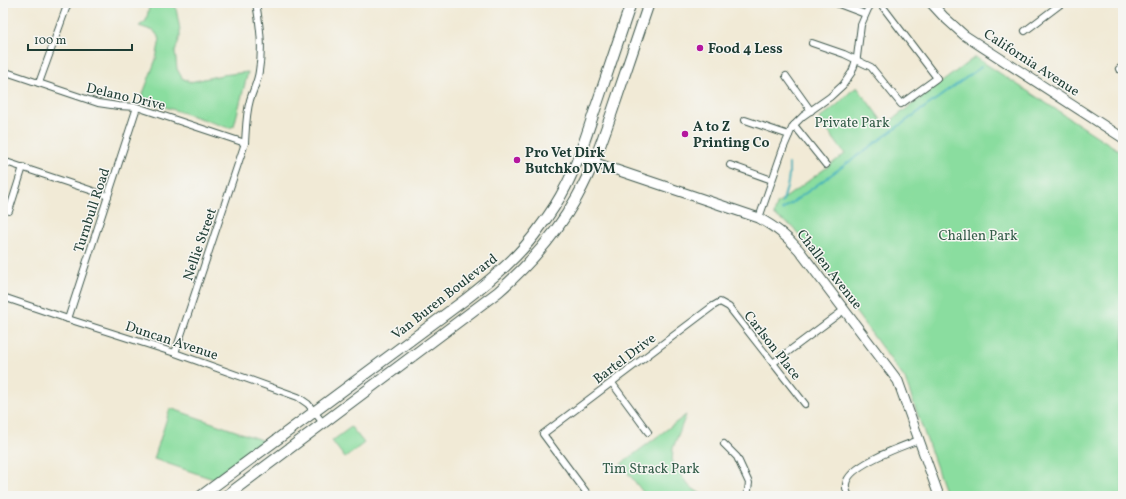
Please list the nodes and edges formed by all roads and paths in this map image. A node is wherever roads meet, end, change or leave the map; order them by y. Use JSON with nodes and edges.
{"nodes":[{"id":1,"x":68,"y":3,"type":"edge"},
{"id":2,"x":256,"y":3,"type":"edge"},
{"id":3,"x":631,"y":3,"type":"edge"},
{"id":4,"x":649,"y":3,"type":"edge"},
{"id":5,"x":836,"y":3,"type":"edge"},
{"id":6,"x":872,"y":3,"type":"edge"},
{"id":7,"x":880,"y":3,"type":"edge"},
{"id":8,"x":931,"y":3,"type":"edge"},
{"id":9,"x":1062,"y":3,"type":"edge"},
{"id":10,"x":865,"y":14,"type":"junction"},
{"id":11,"x":1025,"y":31,"type":"dead end"},
{"id":12,"x":812,"y":43,"type":"dead end"},
{"id":13,"x":856,"y":60,"type":"junction"},
{"id":14,"x":3,"y":71,"type":"edge"},
{"id":15,"x":786,"y":76,"type":"dead end"},
{"id":16,"x":39,"y":83,"type":"junction"},
{"id":17,"x":137,"y":107,"type":"junction"},
{"id":18,"x":812,"y":111,"type":"junction"},
{"id":19,"x":745,"y":120,"type":"dead end"},
{"id":20,"x":794,"y":125,"type":"junction"},
{"id":21,"x":789,"y":135,"type":"junction"},
{"id":22,"x":1123,"y":138,"type":"edge"},
{"id":23,"x":245,"y":143,"type":"junction"},
{"id":24,"x":578,"y":157,"type":"junction"},
{"id":25,"x":3,"y":161,"type":"edge"},
{"id":26,"x":594,"y":162,"type":"junction"},
{"id":27,"x":730,"y":165,"type":"dead end"},
{"id":28,"x":826,"y":165,"type":"dead end"},
{"id":29,"x":23,"y":167,"type":"junction"},
{"id":30,"x":772,"y":180,"type":"junction"},
{"id":31,"x":562,"y":193,"type":"junction"},
{"id":32,"x":108,"y":196,"type":"junction"},
{"id":33,"x":9,"y":211,"type":"dead end"},
{"id":34,"x":760,"y":218,"type":"junction"},
{"id":35,"x":546,"y":243,"type":"junction"},
{"id":36,"x":493,"y":278,"type":"junction"},
{"id":37,"x":3,"y":297,"type":"edge"},
{"id":38,"x":720,"y":302,"type":"joint"},
{"id":39,"x":844,"y":310,"type":"junction"},
{"id":40,"x":68,"y":320,"type":"junction"},
{"id":41,"x":461,"y":321,"type":"junction"},
{"id":42,"x":175,"y":353,"type":"junction"},
{"id":43,"x":773,"y":363,"type":"junction"},
{"id":44,"x":612,"y":383,"type":"junction"},
{"id":45,"x":805,"y":404,"type":"dead end"},
{"id":46,"x":315,"y":412,"type":"junction"},
{"id":47,"x":323,"y":423,"type":"junction"},
{"id":48,"x":648,"y":432,"type":"dead end"},
{"id":49,"x":919,"y":440,"type":"junction"},
{"id":50,"x":724,"y":444,"type":"dead end"},
{"id":51,"x":201,"y":496,"type":"edge"},
{"id":52,"x":226,"y":496,"type":"edge"},
{"id":53,"x":589,"y":496,"type":"edge"},
{"id":54,"x":747,"y":496,"type":"edge"},
{"id":55,"x":849,"y":496,"type":"edge"},
{"id":56,"x":940,"y":496,"type":"edge"}],
"edges":[{"from":1,"to":16,"type":"street"},
{"from":2,"to":23,"type":"street","name":"Nellie Street"},
{"from":3,"to":24,"type":"main road","name":"Van Buren Boulevard"},
{"from":4,"to":26,"type":"main road","name":"Van Buren Boulevard"},
{"from":5,"to":10,"type":"street"},
{"from":6,"to":10,"type":"street"},
{"from":7,"to":13,"type":"street"},
{"from":8,"to":22,"type":"street","name":"California Avenue"},
{"from":9,"to":11,"type":"street"},
{"from":10,"to":13,"type":"street"},
{"from":12,"to":13,"type":"street"},
{"from":13,"to":18,"type":"street"},
{"from":14,"to":16,"type":"street","name":"Delano Drive"},
{"from":15,"to":18,"type":"street"},
{"from":16,"to":17,"type":"street","name":"Delano Drive"},
{"from":17,"to":23,"type":"street","name":"Delano Drive"},
{"from":17,"to":32,"type":"street","name":"Turnbull Road"},
{"from":18,"to":20,"type":"street"},
{"from":19,"to":21,"type":"street"},
{"from":20,"to":21,"type":"street"},
{"from":20,"to":28,"type":"street"},
{"from":21,"to":30,"type":"street"},
{"from":23,"to":42,"type":"street","name":"Nellie Street"},
{"from":24,"to":26,"type":"street","name":"Challen Avenue"},
{"from":24,"to":31,"type":"main road","name":"Van Buren Boulevard"},
{"from":25,"to":29,"type":"street"},
{"from":26,"to":34,"type":"street","name":"Challen Avenue"},
{"from":26,"to":35,"type":"main road","name":"Van Buren Boulevard"},
{"from":27,"to":30,"type":"street"},
{"from":29,"to":32,"type":"street"},
{"from":29,"to":33,"type":"street"},
{"from":30,"to":34,"type":"street"},
{"from":31,"to":35,"type":"main road"},
{"from":31,"to":36,"type":"main road","name":"Van Buren Boulevard"},
{"from":32,"to":40,"type":"street","name":"Turnbull Road"},
{"from":34,"to":39,"type":"street","name":"Challen Avenue"},
{"from":35,"to":41,"type":"main road","name":"Van Buren Boulevard"},
{"from":36,"to":41,"type":"main road"},
{"from":36,"to":46,"type":"main road","name":"Van Buren Boulevard"},
{"from":37,"to":40,"type":"street","name":"Duncan Avenue"},
{"from":38,"to":43,"type":"street","name":"Carlson Place"},
{"from":38,"to":44,"type":"street","name":"Bartel Drive"},
{"from":39,"to":43,"type":"street"},
{"from":39,"to":49,"type":"street","name":"Challen Avenue"},
{"from":40,"to":42,"type":"street","name":"Duncan Avenue"},
{"from":41,"to":47,"type":"main road","name":"Van Buren Boulevard"},
{"from":42,"to":46,"type":"street","name":"Duncan Avenue"},
{"from":43,"to":45,"type":"street","name":"Carlson Place"},
{"from":44,"to":48,"type":"street"},
{"from":44,"to":53,"type":"street","name":"Bartel Drive"},
{"from":46,"to":47,"type":"street","name":"Duncan Avenue"},
{"from":46,"to":51,"type":"main road","name":"Van Buren Boulevard"},
{"from":47,"to":52,"type":"main road","name":"Van Buren Boulevard"},
{"from":49,"to":55,"type":"street"},
{"from":49,"to":56,"type":"street","name":"Challen Avenue"},
{"from":50,"to":54,"type":"street"}]}
